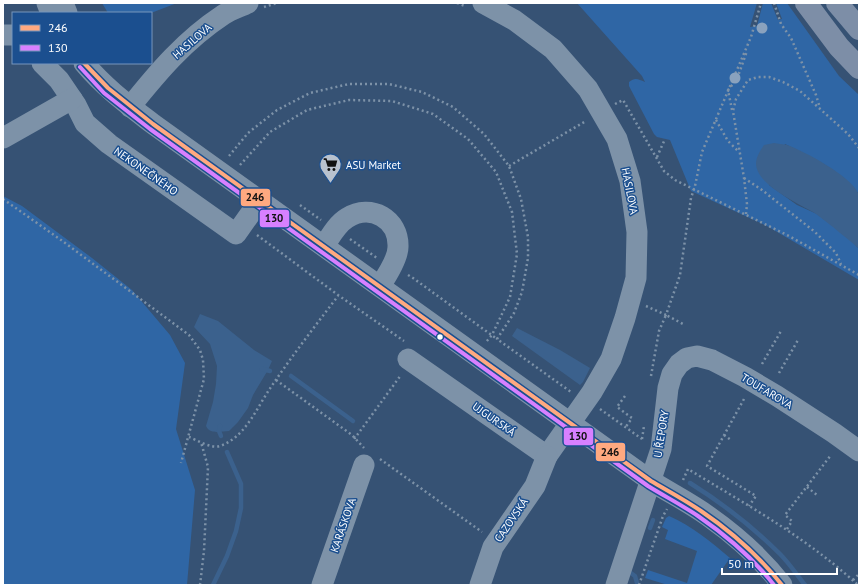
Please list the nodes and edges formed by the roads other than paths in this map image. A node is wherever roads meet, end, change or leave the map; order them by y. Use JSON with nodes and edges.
{"nodes":[{"id":1,"x":46,"y":3,"type":"edge"},
{"id":2,"x":806,"y":3,"type":"edge"},
{"id":3,"x":837,"y":3,"type":"edge"},
{"id":4,"x":255,"y":5,"type":"edge"},
{"id":5,"x":476,"y":5,"type":"edge"},
{"id":6,"x":50,"y":12,"type":"edge"},
{"id":7,"x":859,"y":29,"type":"edge"},
{"id":8,"x":43,"y":64,"type":"edge"},
{"id":9,"x":86,"y":65,"type":"edge"},
{"id":10,"x":859,"y":68,"type":"edge"},
{"id":11,"x":65,"y":103,"type":"junction"},
{"id":12,"x":130,"y":107,"type":"junction"},
{"id":13,"x":3,"y":138,"type":"edge"},
{"id":14,"x":260,"y":200,"type":"junction"},
{"id":15,"x":330,"y":238,"type":"junction"},
{"id":16,"x":380,"y":286,"type":"junction"},
{"id":17,"x":410,"y":360,"type":"road end"},
{"id":18,"x":672,"y":374,"type":"joint"},
{"id":19,"x":570,"y":423,"type":"junction"},
{"id":20,"x":859,"y":451,"type":"edge"},
{"id":21,"x":368,"y":455,"type":"road end"},
{"id":22,"x":547,"y":456,"type":"junction"},
{"id":23,"x":651,"y":481,"type":"junction"},
{"id":24,"x":322,"y":585,"type":"edge"},
{"id":25,"x":480,"y":585,"type":"edge"},
{"id":26,"x":616,"y":585,"type":"edge"},
{"id":27,"x":782,"y":585,"type":"edge"}],
"edges":[{"from":1,"to":6,"type":"street"},
{"from":2,"to":10,"type":"main road"},
{"from":3,"to":7,"type":"main road"},
{"from":4,"to":12,"type":"street","name":"HASILOVA"},
{"from":5,"to":19,"type":"street","name":"HASILOVA"},
{"from":8,"to":11,"type":"street","name":"NEKONEČNÉHO"},
{"from":9,"to":12,"type":"street"},
{"from":11,"to":13,"type":"street"},
{"from":11,"to":14,"type":"street","name":"NEKONEČNÉHO"},
{"from":12,"to":14,"type":"street"},
{"from":14,"to":15,"type":"street"},
{"from":15,"to":16,"type":"street"},
{"from":15,"to":16,"type":"street"},
{"from":16,"to":19,"type":"street"},
{"from":17,"to":22,"type":"street","name":"UJGURSKÁ"},
{"from":18,"to":20,"type":"street","name":"TOUFAROVA"},
{"from":18,"to":23,"type":"street","name":"U ŘEPORY"},
{"from":19,"to":22,"type":"street"},
{"from":19,"to":23,"type":"street"},
{"from":21,"to":24,"type":"street","name":"KARÁSKOVA"},
{"from":22,"to":25,"type":"street","name":"CAZOVSKÁ"},
{"from":23,"to":26,"type":"street","name":"U ŘEPORY"},
{"from":23,"to":27,"type":"street"}]}
